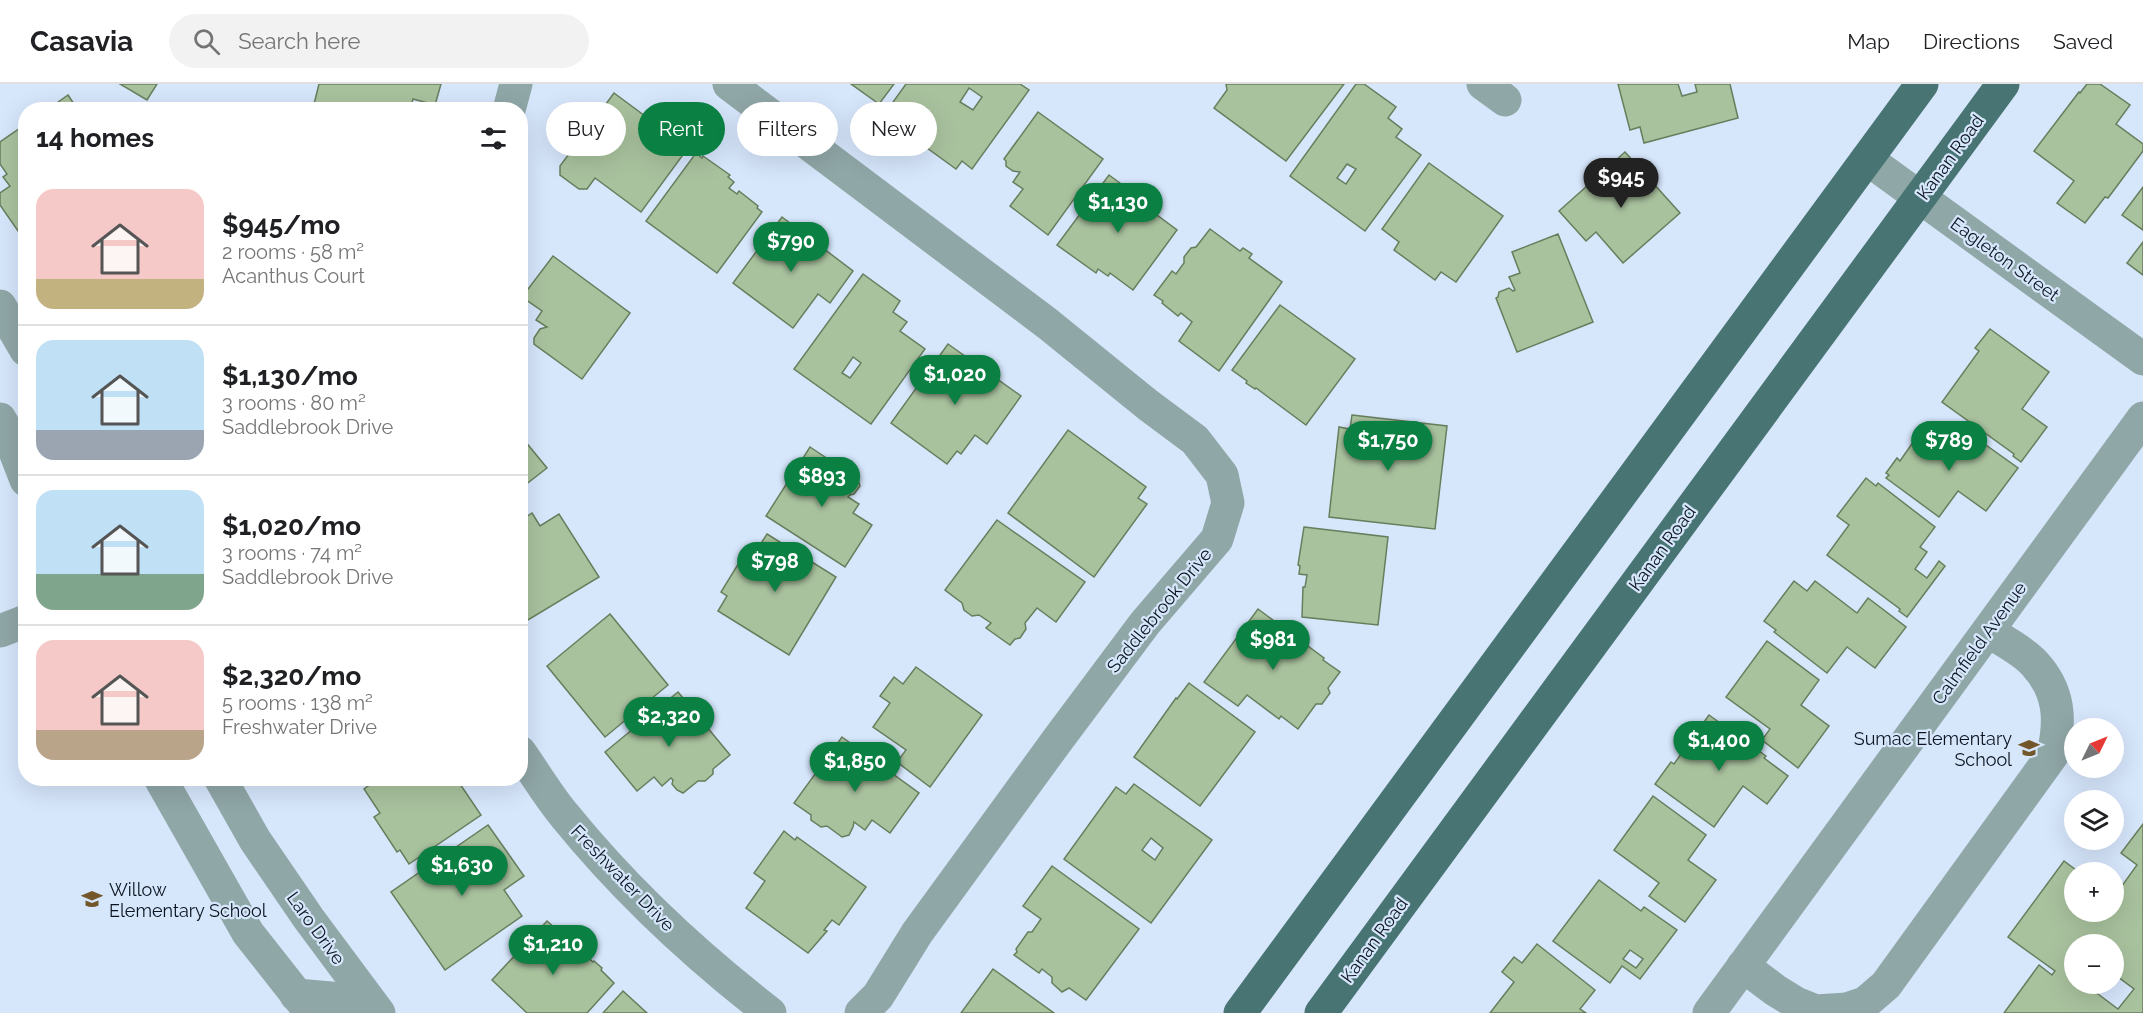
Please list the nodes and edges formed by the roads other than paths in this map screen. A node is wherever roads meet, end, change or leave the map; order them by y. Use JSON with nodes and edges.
{"nodes":[{"id":1,"x":516,"y":84,"type":"edge"},
{"id":2,"x":729,"y":84,"type":"edge"},
{"id":3,"x":1922,"y":84,"type":"edge"},
{"id":4,"x":2003,"y":84,"type":"edge"},
{"id":5,"x":511,"y":102,"type":"edge"},
{"id":6,"x":1866,"y":159,"type":"junction"},
{"id":7,"x":1920,"y":196,"type":"junction"},
{"id":8,"x":0,"y":306,"type":"edge"},
{"id":9,"x":18,"y":336,"type":"edge"},
{"id":10,"x":2143,"y":359,"type":"edge"},
{"id":11,"x":2143,"y":418,"type":"edge"},
{"id":12,"x":0,"y":419,"type":"edge"},
{"id":13,"x":18,"y":459,"type":"edge"},
{"id":14,"x":18,"y":624,"type":"edge"},
{"id":15,"x":1988,"y":631,"type":"junction"},
{"id":16,"x":0,"y":632,"type":"edge"},
{"id":17,"x":528,"y":764,"type":"edge"},
{"id":18,"x":165,"y":786,"type":"edge"},
{"id":19,"x":225,"y":786,"type":"edge"},
{"id":20,"x":1743,"y":966,"type":"junction"},
{"id":21,"x":303,"y":1004,"type":"edge"},
{"id":22,"x":343,"y":1013,"type":"edge"},
{"id":23,"x":379,"y":1013,"type":"edge"},
{"id":24,"x":770,"y":1013,"type":"edge"},
{"id":25,"x":861,"y":1013,"type":"edge"},
{"id":26,"x":1240,"y":1013,"type":"edge"},
{"id":27,"x":1321,"y":1013,"type":"edge"},
{"id":28,"x":1709,"y":1013,"type":"edge"}],
"edges":[{"from":1,"to":5,"type":"street"},
{"from":2,"to":25,"type":"street","name":"Saddlebrook Drive"},
{"from":3,"to":6,"type":"main road"},
{"from":4,"to":7,"type":"main road","name":"Kanan Road"},
{"from":6,"to":7,"type":"street","name":"Eagleton Street"},
{"from":6,"to":26,"type":"main road"},
{"from":7,"to":10,"type":"street","name":"Eagleton Street"},
{"from":7,"to":27,"type":"main road","name":"Kanan Road"},
{"from":8,"to":9,"type":"street"},
{"from":11,"to":15,"type":"street","name":"Calmfield Avenue"},
{"from":12,"to":13,"type":"street"},
{"from":14,"to":16,"type":"street"},
{"from":15,"to":20,"type":"street","name":"Calmfield Avenue"},
{"from":15,"to":20,"type":"street"},
{"from":17,"to":24,"type":"street","name":"Freshwater Drive"},
{"from":18,"to":21,"type":"street"},
{"from":19,"to":23,"type":"street","name":"Laro Drive"},
{"from":20,"to":28,"type":"street","name":"Calmfield Avenue"},
{"from":21,"to":22,"type":"street"}]}
